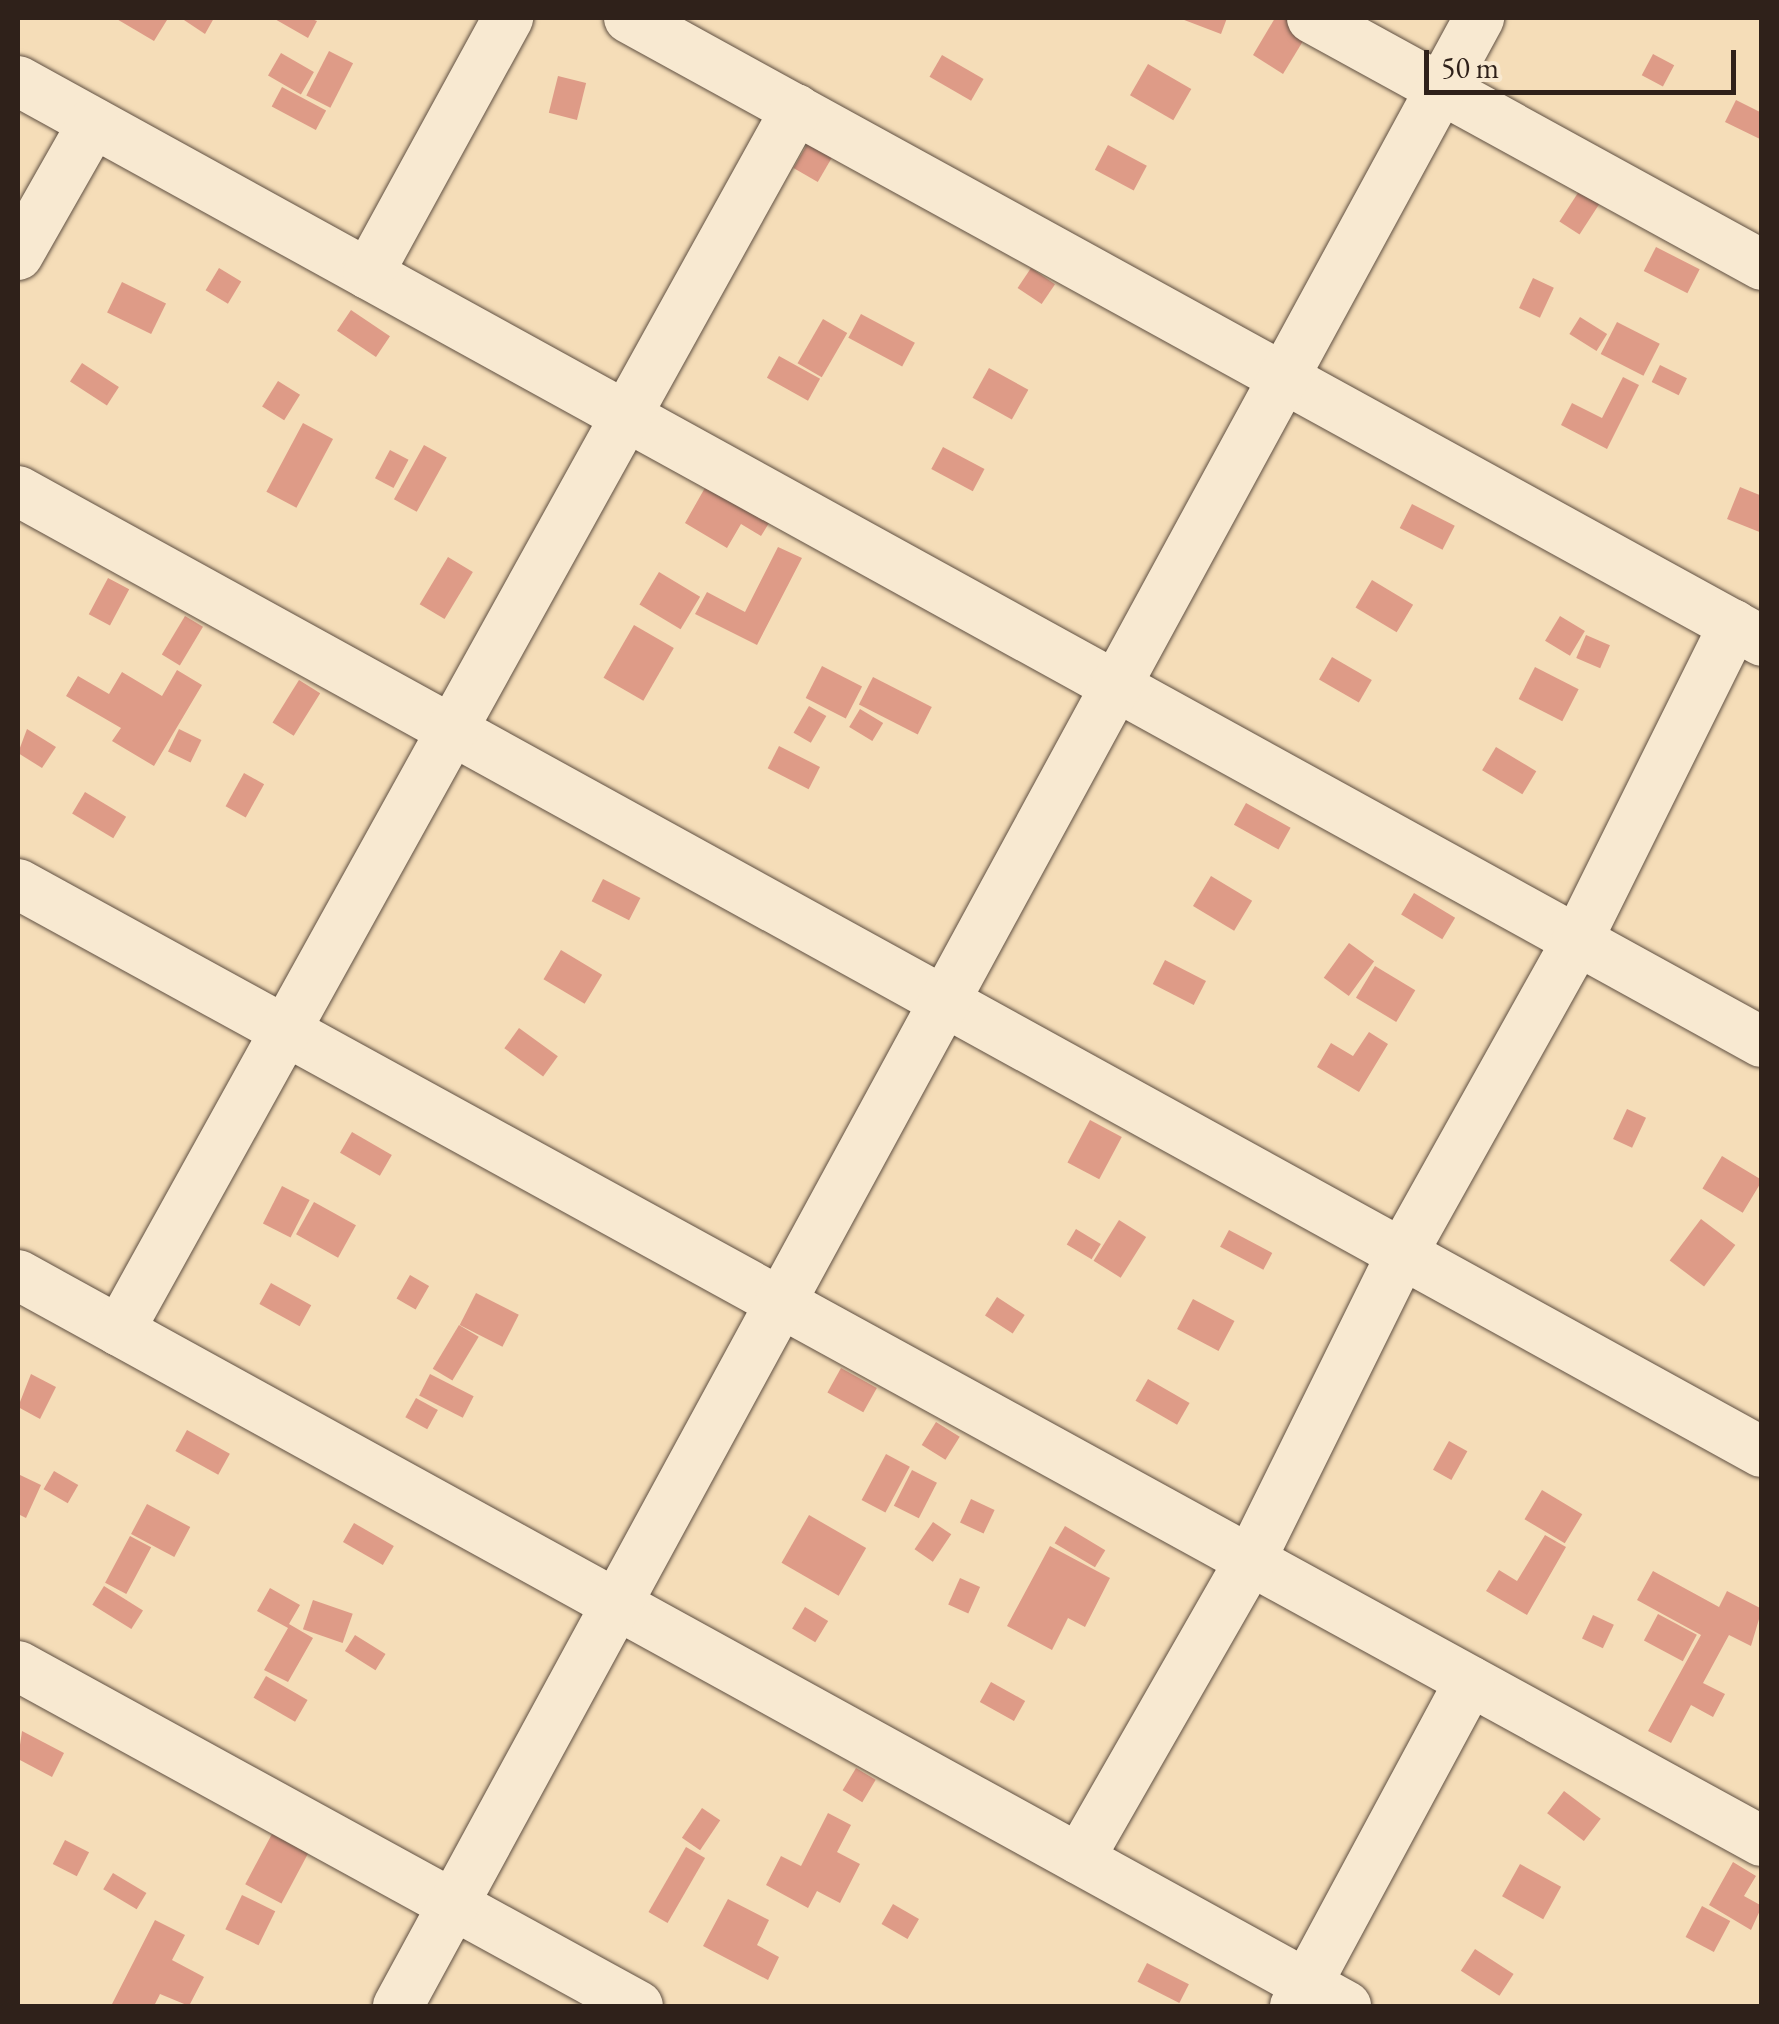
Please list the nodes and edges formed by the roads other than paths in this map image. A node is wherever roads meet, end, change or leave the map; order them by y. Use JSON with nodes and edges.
{"nodes":[{"id":1,"x":508,"y":18,"type":"edge"},
{"id":2,"x":629,"y":18,"type":"edge"},
{"id":3,"x":1312,"y":18,"type":"edge"},
{"id":4,"x":1480,"y":18,"type":"edge"},
{"id":5,"x":18,"y":81,"type":"edge"},
{"id":6,"x":1441,"y":88,"type":"junction"},
{"id":7,"x":796,"y":110,"type":"junction"},
{"id":8,"x":93,"y":123,"type":"junction"},
{"id":9,"x":18,"y":255,"type":"edge"},
{"id":10,"x":1762,"y":265,"type":"edge"},
{"id":11,"x":368,"y":274,"type":"junction"},
{"id":12,"x":1283,"y":377,"type":"junction"},
{"id":13,"x":626,"y":416,"type":"junction"},
{"id":14,"x":18,"y":491,"type":"edge"},
{"id":15,"x":1748,"y":633,"type":"edge"},
{"id":16,"x":1119,"y":688,"type":"junction"},
{"id":17,"x":452,"y":730,"type":"junction"},
{"id":18,"x":21,"y":894,"type":"edge"},
{"id":19,"x":1577,"y":941,"type":"junction"},
{"id":20,"x":944,"y":1001,"type":"junction"},
{"id":21,"x":285,"y":1030,"type":"junction"},
{"id":22,"x":1762,"y":1042,"type":"edge"},
{"id":23,"x":1402,"y":1254,"type":"junction"},
{"id":24,"x":18,"y":1275,"type":"edge"},
{"id":25,"x":780,"y":1302,"type":"junction"},
{"id":26,"x":119,"y":1331,"type":"junction"},
{"id":27,"x":1762,"y":1452,"type":"edge"},
{"id":28,"x":1250,"y":1561,"type":"junction"},
{"id":29,"x":616,"y":1604,"type":"junction"},
{"id":30,"x":18,"y":1666,"type":"edge"},
{"id":31,"x":1470,"y":1681,"type":"junction"},
{"id":32,"x":1762,"y":1841,"type":"edge"},
{"id":33,"x":1079,"y":1859,"type":"junction"},
{"id":34,"x":453,"y":1905,"type":"junction"},
{"id":35,"x":1316,"y":1999,"type":"edge"},
{"id":36,"x":398,"y":2006,"type":"edge"},
{"id":37,"x":638,"y":2006,"type":"edge"}],
"edges":[{"from":1,"to":11,"type":"street"},
{"from":2,"to":7,"type":"street"},
{"from":3,"to":6,"type":"street"},
{"from":4,"to":6,"type":"street"},
{"from":5,"to":8,"type":"street"},
{"from":6,"to":10,"type":"street"},
{"from":6,"to":12,"type":"street"},
{"from":7,"to":12,"type":"street"},
{"from":7,"to":13,"type":"street"},
{"from":8,"to":9,"type":"street"},
{"from":8,"to":11,"type":"street"},
{"from":11,"to":13,"type":"street"},
{"from":12,"to":15,"type":"street"},
{"from":12,"to":16,"type":"street"},
{"from":13,"to":16,"type":"street"},
{"from":13,"to":17,"type":"street"},
{"from":14,"to":17,"type":"street"},
{"from":15,"to":19,"type":"street"},
{"from":16,"to":19,"type":"street"},
{"from":16,"to":20,"type":"street"},
{"from":17,"to":20,"type":"street"},
{"from":17,"to":21,"type":"street"},
{"from":18,"to":21,"type":"street"},
{"from":19,"to":22,"type":"street"},
{"from":19,"to":23,"type":"street"},
{"from":20,"to":23,"type":"street"},
{"from":20,"to":25,"type":"street"},
{"from":21,"to":25,"type":"street"},
{"from":21,"to":26,"type":"street"},
{"from":23,"to":27,"type":"street"},
{"from":23,"to":28,"type":"street"},
{"from":24,"to":26,"type":"street"},
{"from":25,"to":28,"type":"street"},
{"from":25,"to":29,"type":"street"},
{"from":26,"to":29,"type":"street"},
{"from":28,"to":31,"type":"street"},
{"from":28,"to":33,"type":"street"},
{"from":29,"to":33,"type":"street"},
{"from":29,"to":34,"type":"street"},
{"from":30,"to":34,"type":"street"},
{"from":31,"to":32,"type":"street"},
{"from":31,"to":35,"type":"street"},
{"from":33,"to":35,"type":"street"},
{"from":34,"to":36,"type":"street"},
{"from":34,"to":37,"type":"street"}]}
